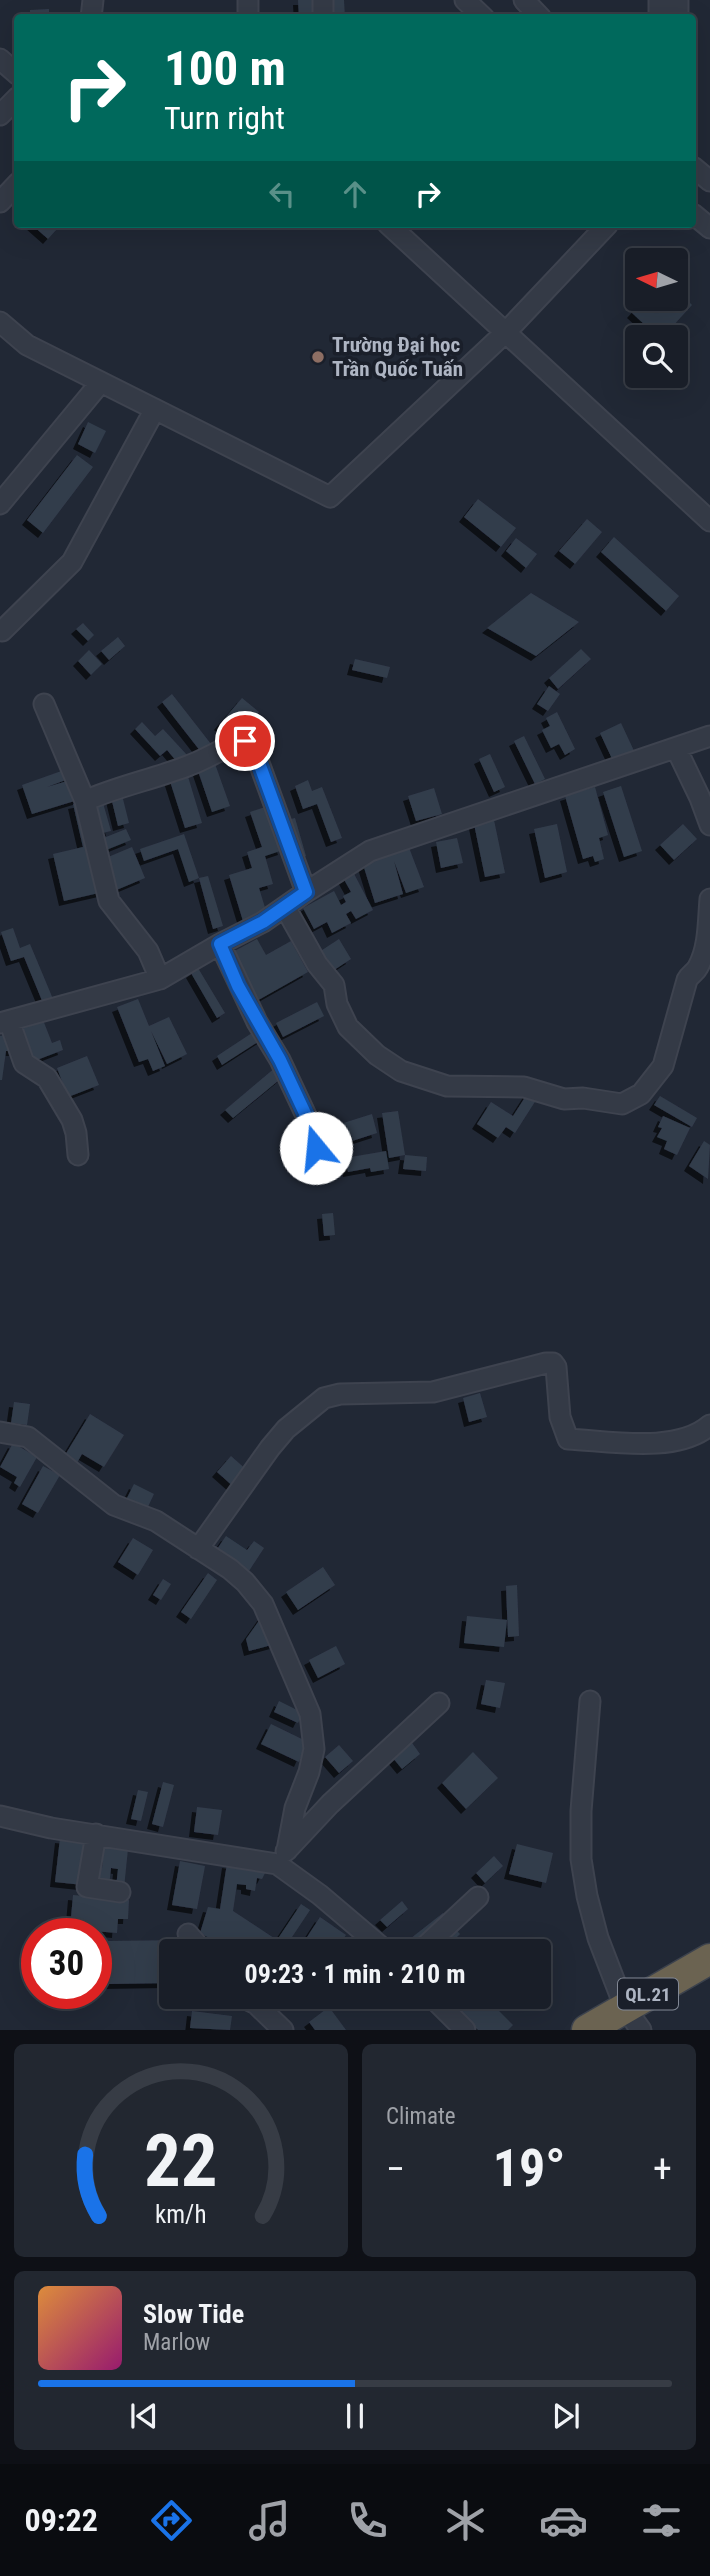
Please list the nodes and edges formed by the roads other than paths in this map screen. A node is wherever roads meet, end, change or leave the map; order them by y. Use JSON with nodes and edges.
{"nodes":[{"id":1,"x":466,"y":0,"type":"edge"},
{"id":2,"x":524,"y":0,"type":"edge"},
{"id":3,"x":480,"y":14,"type":"edge"},
{"id":4,"x":537,"y":14,"type":"edge"},
{"id":5,"x":0,"y":59,"type":"edge"},
{"id":6,"x":14,"y":71,"type":"edge"},
{"id":7,"x":14,"y":101,"type":"edge"},
{"id":8,"x":0,"y":115,"type":"edge"},
{"id":9,"x":696,"y":169,"type":"edge"},
{"id":10,"x":710,"y":181,"type":"edge"},
{"id":11,"x":14,"y":187,"type":"edge"},
{"id":12,"x":0,"y":202,"type":"edge"},
{"id":13,"x":696,"y":216,"type":"edge"},
{"id":14,"x":392,"y":228,"type":"edge"},
{"id":15,"x":604,"y":228,"type":"edge"},
{"id":16,"x":710,"y":228,"type":"edge"},
{"id":17,"x":0,"y":322,"type":"edge"},
{"id":18,"x":505,"y":333,"type":"junction"},
{"id":19,"x":101,"y":382,"type":"junction"},
{"id":20,"x":155,"y":409,"type":"junction"},
{"id":21,"x":0,"y":504,"type":"edge"},
{"id":22,"x":710,"y":521,"type":"edge"},
{"id":23,"x":2,"y":631,"type":"dead end"},
{"id":24,"x":44,"y":704,"type":"dead end"},
{"id":25,"x":710,"y":736,"type":"edge"},
{"id":26,"x":676,"y":748,"type":"junction"},
{"id":27,"x":85,"y":801,"type":"junction"},
{"id":28,"x":710,"y":825,"type":"edge"},
{"id":29,"x":306,"y":892,"type":"junction"},
{"id":30,"x":710,"y":899,"type":"edge"},
{"id":31,"x":285,"y":907,"type":"junction"},
{"id":32,"x":220,"y":944,"type":"junction"},
{"id":33,"x":160,"y":979,"type":"junction"},
{"id":34,"x":6,"y":1021,"type":"edge"},
{"id":35,"x":78,"y":1155,"type":"dead end"},
{"id":36,"x":299,"y":1166,"type":"dead end"},
{"id":37,"x":710,"y":1425,"type":"edge"},
{"id":38,"x":0,"y":1432,"type":"edge"},
{"id":39,"x":198,"y":1549,"type":"junction"},
{"id":40,"x":590,"y":1701,"type":"dead end"},
{"id":41,"x":439,"y":1703,"type":"dead end"},
{"id":42,"x":0,"y":1815,"type":"edge"},
{"id":43,"x":96,"y":1834,"type":"junction"},
{"id":44,"x":282,"y":1857,"type":"junction"},
{"id":45,"x":120,"y":1892,"type":"dead end"},
{"id":46,"x":478,"y":1897,"type":"dead end"},
{"id":47,"x":188,"y":1934,"type":"dead end"},
{"id":48,"x":192,"y":1939,"type":"edge"},
{"id":49,"x":372,"y":1939,"type":"edge"},
{"id":50,"x":433,"y":1939,"type":"edge"},
{"id":51,"x":710,"y":1959,"type":"edge"},
{"id":52,"x":261,"y":2009,"type":"edge"},
{"id":53,"x":444,"y":2009,"type":"edge"},
{"id":54,"x":633,"y":2019,"type":"edge"},
{"id":55,"x":283,"y":2030,"type":"edge"},
{"id":56,"x":465,"y":2030,"type":"edge"},
{"id":57,"x":587,"y":2030,"type":"edge"}],
"edges":[{"from":1,"to":3,"type":"street"},
{"from":2,"to":4,"type":"street"},
{"from":5,"to":6,"type":"street"},
{"from":7,"to":8,"type":"street"},
{"from":9,"to":10,"type":"street"},
{"from":11,"to":12,"type":"street"},
{"from":13,"to":16,"type":"street"},
{"from":14,"to":18,"type":"street"},
{"from":15,"to":18,"type":"street"},
{"from":17,"to":19,"type":"street"},
{"from":18,"to":20,"type":"street"},
{"from":18,"to":22,"type":"street"},
{"from":19,"to":20,"type":"street"},
{"from":19,"to":21,"type":"street"},
{"from":20,"to":23,"type":"street"},
{"from":24,"to":27,"type":"street"},
{"from":25,"to":26,"type":"street"},
{"from":26,"to":28,"type":"street"},
{"from":26,"to":29,"type":"street"},
{"from":27,"to":29,"type":"street"},
{"from":27,"to":33,"type":"street"},
{"from":29,"to":31,"type":"street"},
{"from":30,"to":31,"type":"street"},
{"from":31,"to":32,"type":"street"},
{"from":32,"to":33,"type":"street"},
{"from":32,"to":36,"type":"street"},
{"from":33,"to":34,"type":"street"},
{"from":34,"to":35,"type":"street"},
{"from":37,"to":39,"type":"street"},
{"from":38,"to":39,"type":"street"},
{"from":39,"to":44,"type":"street"},
{"from":40,"to":54,"type":"street"},
{"from":41,"to":44,"type":"street"},
{"from":42,"to":43,"type":"street"},
{"from":43,"to":44,"type":"street"},
{"from":43,"to":45,"type":"street"},
{"from":44,"to":49,"type":"street"},
{"from":46,"to":50,"type":"street"},
{"from":47,"to":48,"type":"street"},
{"from":51,"to":54,"type":"highway","number":"QL.21"},
{"from":52,"to":55,"type":"street"},
{"from":53,"to":56,"type":"street"},
{"from":54,"to":57,"type":"highway","number":"QL.21"}]}
